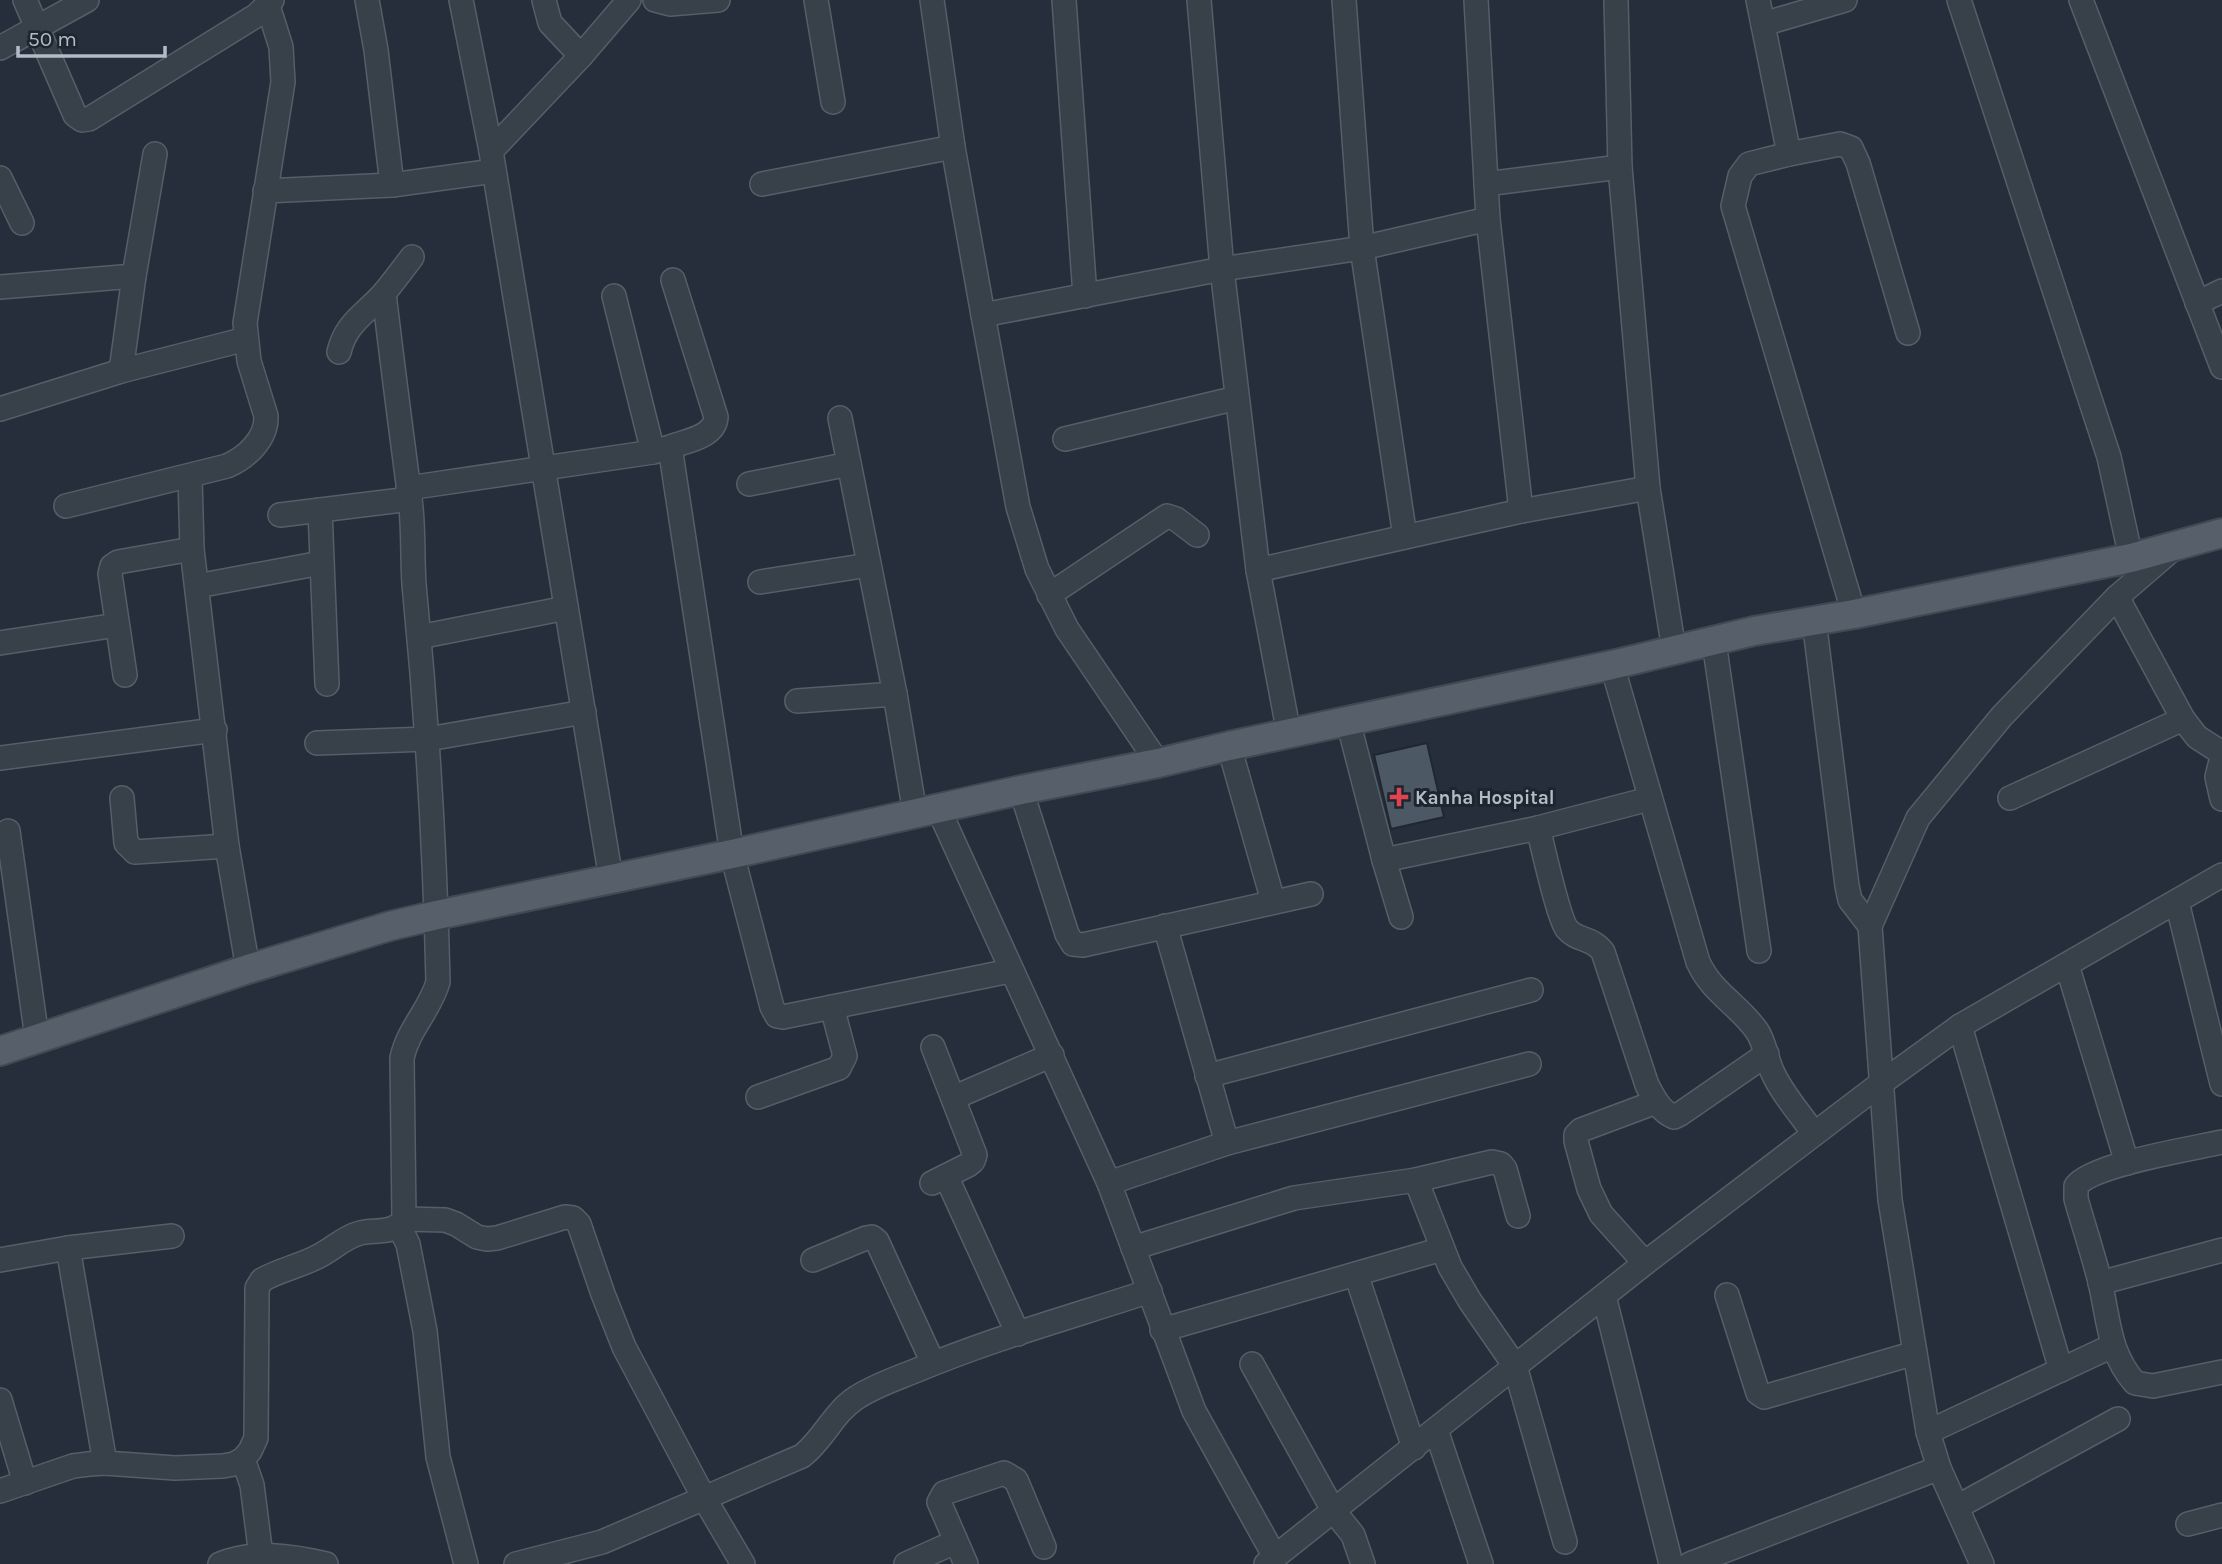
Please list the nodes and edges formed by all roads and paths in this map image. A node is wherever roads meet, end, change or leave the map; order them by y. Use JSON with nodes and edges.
{"nodes":[{"id":1,"x":25,"y":0,"type":"edge"},
{"id":2,"x":87,"y":0,"type":"edge"},
{"id":3,"x":368,"y":0,"type":"edge"},
{"id":4,"x":461,"y":0,"type":"edge"},
{"id":5,"x":544,"y":0,"type":"edge"},
{"id":6,"x":629,"y":0,"type":"edge"},
{"id":7,"x":655,"y":0,"type":"edge"},
{"id":8,"x":718,"y":0,"type":"edge"},
{"id":9,"x":816,"y":0,"type":"edge"},
{"id":10,"x":932,"y":0,"type":"edge"},
{"id":11,"x":1063,"y":0,"type":"edge"},
{"id":12,"x":1199,"y":0,"type":"edge"},
{"id":13,"x":1344,"y":0,"type":"edge"},
{"id":14,"x":1476,"y":0,"type":"edge"},
{"id":15,"x":1616,"y":0,"type":"edge"},
{"id":16,"x":1758,"y":0,"type":"edge"},
{"id":17,"x":1845,"y":0,"type":"edge"},
{"id":18,"x":1959,"y":0,"type":"edge"},
{"id":19,"x":2081,"y":0,"type":"edge"},
{"id":20,"x":270,"y":3,"type":"edge"},
{"id":21,"x":1763,"y":24,"type":"junction"},
{"id":22,"x":38,"y":28,"type":"junction"},
{"id":23,"x":0,"y":48,"type":"edge"},
{"id":24,"x":581,"y":57,"type":"junction"},
{"id":25,"x":833,"y":102,"type":"dead end"},
{"id":26,"x":953,"y":147,"type":"junction"},
{"id":27,"x":155,"y":153,"type":"dead end"},
{"id":28,"x":1789,"y":155,"type":"junction"},
{"id":29,"x":493,"y":161,"type":"junction"},
{"id":30,"x":1620,"y":167,"type":"junction"},
{"id":31,"x":0,"y":178,"type":"edge"},
{"id":32,"x":762,"y":184,"type":"dead end"},
{"id":33,"x":1486,"y":184,"type":"junction"},
{"id":34,"x":392,"y":185,"type":"junction"},
{"id":35,"x":265,"y":191,"type":"junction"},
{"id":36,"x":1488,"y":219,"type":"junction"},
{"id":37,"x":22,"y":223,"type":"dead end"},
{"id":38,"x":1362,"y":248,"type":"junction"},
{"id":39,"x":412,"y":257,"type":"dead end"},
{"id":40,"x":1222,"y":269,"type":"junction"},
{"id":41,"x":134,"y":276,"type":"junction"},
{"id":42,"x":673,"y":280,"type":"dead end"},
{"id":43,"x":0,"y":287,"type":"edge"},
{"id":44,"x":2222,"y":291,"type":"edge"},
{"id":45,"x":384,"y":293,"type":"junction"},
{"id":46,"x":614,"y":296,"type":"dead end"},
{"id":47,"x":1085,"y":296,"type":"junction"},
{"id":48,"x":2197,"y":303,"type":"junction"},
{"id":49,"x":983,"y":316,"type":"junction"},
{"id":50,"x":1908,"y":333,"type":"dead end"},
{"id":51,"x":246,"y":340,"type":"junction"},
{"id":52,"x":338,"y":352,"type":"dead end"},
{"id":53,"x":2222,"y":367,"type":"edge"},
{"id":54,"x":121,"y":371,"type":"junction"},
{"id":55,"x":1237,"y":398,"type":"junction"},
{"id":56,"x":0,"y":409,"type":"edge"},
{"id":57,"x":840,"y":418,"type":"dead end"},
{"id":58,"x":1065,"y":439,"type":"dead end"},
{"id":59,"x":662,"y":450,"type":"junction"},
{"id":60,"x":849,"y":464,"type":"junction"},
{"id":61,"x":544,"y":468,"type":"junction"},
{"id":62,"x":190,"y":477,"type":"junction"},
{"id":63,"x":749,"y":484,"type":"dead end"},
{"id":64,"x":1648,"y":488,"type":"junction"},
{"id":65,"x":409,"y":494,"type":"junction"},
{"id":66,"x":65,"y":506,"type":"dead end"},
{"id":67,"x":320,"y":510,"type":"junction"},
{"id":68,"x":1521,"y":511,"type":"junction"},
{"id":69,"x":280,"y":515,"type":"dead end"},
{"id":70,"x":1196,"y":536,"type":"dead end"},
{"id":71,"x":1405,"y":537,"type":"junction"},
{"id":72,"x":2220,"y":539,"type":"edge"},
{"id":73,"x":2176,"y":546,"type":"junction"},
{"id":74,"x":192,"y":550,"type":"junction"},
{"id":75,"x":2131,"y":558,"type":"junction"},
{"id":76,"x":321,"y":563,"type":"junction"},
{"id":77,"x":869,"y":565,"type":"junction"},
{"id":78,"x":1258,"y":570,"type":"junction"},
{"id":79,"x":760,"y":582,"type":"dead end"},
{"id":80,"x":197,"y":586,"type":"junction"},
{"id":81,"x":1049,"y":595,"type":"junction"},
{"id":82,"x":2117,"y":597,"type":"junction"},
{"id":83,"x":566,"y":608,"type":"junction"},
{"id":84,"x":1854,"y":614,"type":"junction"},
{"id":85,"x":1814,"y":620,"type":"junction"},
{"id":86,"x":117,"y":625,"type":"junction"},
{"id":87,"x":419,"y":637,"type":"junction"},
{"id":88,"x":1714,"y":642,"type":"junction"},
{"id":89,"x":0,"y":643,"type":"edge"},
{"id":90,"x":1674,"y":650,"type":"junction"},
{"id":91,"x":1612,"y":666,"type":"junction"},
{"id":92,"x":125,"y":675,"type":"dead end"},
{"id":93,"x":327,"y":684,"type":"dead end"},
{"id":94,"x":895,"y":694,"type":"junction"},
{"id":95,"x":797,"y":701,"type":"dead end"},
{"id":96,"x":584,"y":712,"type":"junction"},
{"id":97,"x":2183,"y":719,"type":"junction"},
{"id":98,"x":1348,"y":721,"type":"junction"},
{"id":99,"x":215,"y":730,"type":"junction"},
{"id":100,"x":1289,"y":734,"type":"junction"},
{"id":101,"x":428,"y":739,"type":"junction"},
{"id":102,"x":317,"y":743,"type":"dead end"},
{"id":103,"x":1229,"y":746,"type":"junction"},
{"id":104,"x":2222,"y":755,"type":"edge"},
{"id":105,"x":0,"y":758,"type":"edge"},
{"id":106,"x":1158,"y":764,"type":"junction"},
{"id":107,"x":1021,"y":790,"type":"junction"},
{"id":108,"x":122,"y":798,"type":"dead end"},
{"id":109,"x":2010,"y":798,"type":"dead end"},
{"id":110,"x":1649,"y":799,"type":"junction"},
{"id":111,"x":2222,"y":799,"type":"edge"},
{"id":112,"x":926,"y":811,"type":"junction"},
{"id":113,"x":1538,"y":828,"type":"junction"},
{"id":114,"x":8,"y":831,"type":"dead end"},
{"id":115,"x":227,"y":846,"type":"junction"},
{"id":116,"x":732,"y":855,"type":"junction"},
{"id":117,"x":1384,"y":860,"type":"junction"},
{"id":118,"x":2222,"y":875,"type":"edge"},
{"id":119,"x":611,"y":879,"type":"junction"},
{"id":120,"x":1311,"y":894,"type":"dead end"},
{"id":121,"x":1273,"y":901,"type":"junction"},
{"id":122,"x":2177,"y":902,"type":"junction"},
{"id":123,"x":437,"y":915,"type":"junction"},
{"id":124,"x":1401,"y":917,"type":"dead end"},
{"id":125,"x":1165,"y":926,"type":"junction"},
{"id":126,"x":1870,"y":926,"type":"junction"},
{"id":127,"x":1759,"y":951,"type":"dead end"},
{"id":128,"x":2067,"y":965,"type":"junction"},
{"id":129,"x":248,"y":969,"type":"junction"},
{"id":130,"x":1010,"y":971,"type":"junction"},
{"id":131,"x":1531,"y":990,"type":"dead end"},
{"id":132,"x":832,"y":1007,"type":"junction"},
{"id":133,"x":1960,"y":1026,"type":"junction"},
{"id":134,"x":37,"y":1038,"type":"junction"},
{"id":135,"x":933,"y":1047,"type":"dead end"},
{"id":136,"x":0,"y":1051,"type":"edge"},
{"id":137,"x":1767,"y":1054,"type":"junction"},
{"id":138,"x":1052,"y":1055,"type":"junction"},
{"id":139,"x":1529,"y":1064,"type":"dead end"},
{"id":140,"x":1208,"y":1076,"type":"junction"},
{"id":141,"x":1880,"y":1084,"type":"junction"},
{"id":142,"x":2222,"y":1084,"type":"edge"},
{"id":143,"x":758,"y":1097,"type":"dead end"},
{"id":144,"x":953,"y":1098,"type":"junction"},
{"id":145,"x":1656,"y":1102,"type":"junction"},
{"id":146,"x":1814,"y":1134,"type":"junction"},
{"id":147,"x":2222,"y":1142,"type":"edge"},
{"id":148,"x":1227,"y":1143,"type":"junction"},
{"id":149,"x":2127,"y":1163,"type":"junction"},
{"id":150,"x":1416,"y":1180,"type":"junction"},
{"id":151,"x":1109,"y":1183,"type":"junction"},
{"id":152,"x":1518,"y":1216,"type":"dead end"},
{"id":153,"x":402,"y":1223,"type":"junction"},
{"id":154,"x":172,"y":1236,"type":"dead end"},
{"id":155,"x":68,"y":1248,"type":"junction"},
{"id":156,"x":1133,"y":1248,"type":"junction"},
{"id":157,"x":1442,"y":1249,"type":"junction"},
{"id":158,"x":2222,"y":1250,"type":"edge"},
{"id":159,"x":0,"y":1260,"type":"edge"},
{"id":160,"x":813,"y":1260,"type":"dead end"},
{"id":161,"x":1645,"y":1263,"type":"junction"},
{"id":162,"x":1356,"y":1274,"type":"junction"},
{"id":163,"x":2100,"y":1283,"type":"junction"},
{"id":164,"x":1150,"y":1292,"type":"junction"},
{"id":165,"x":1727,"y":1295,"type":"dead end"},
{"id":166,"x":1604,"y":1296,"type":"junction"},
{"id":167,"x":1162,"y":1330,"type":"junction"},
{"id":168,"x":1018,"y":1334,"type":"junction"},
{"id":169,"x":2112,"y":1346,"type":"junction"},
{"id":170,"x":1915,"y":1353,"type":"junction"},
{"id":171,"x":933,"y":1363,"type":"junction"},
{"id":172,"x":1252,"y":1364,"type":"dead end"},
{"id":173,"x":1515,"y":1366,"type":"junction"},
{"id":174,"x":2061,"y":1370,"type":"junction"},
{"id":175,"x":2222,"y":1372,"type":"edge"},
{"id":176,"x":0,"y":1401,"type":"edge"},
{"id":177,"x":2118,"y":1419,"type":"dead end"},
{"id":178,"x":1436,"y":1430,"type":"junction"},
{"id":179,"x":1928,"y":1432,"type":"junction"},
{"id":180,"x":1414,"y":1448,"type":"junction"},
{"id":181,"x":243,"y":1459,"type":"junction"},
{"id":182,"x":106,"y":1463,"type":"junction"},
{"id":183,"x":1939,"y":1468,"type":"junction"},
{"id":184,"x":25,"y":1483,"type":"junction"},
{"id":185,"x":0,"y":1491,"type":"edge"},
{"id":186,"x":704,"y":1498,"type":"junction"},
{"id":187,"x":1957,"y":1507,"type":"junction"},
{"id":188,"x":1333,"y":1510,"type":"junction"},
{"id":189,"x":2222,"y":1515,"type":"edge"},
{"id":190,"x":2188,"y":1524,"type":"dead end"},
{"id":191,"x":955,"y":1542,"type":"junction"},
{"id":192,"x":1565,"y":1542,"type":"dead end"},
{"id":193,"x":1044,"y":1547,"type":"dead end"},
{"id":194,"x":261,"y":1556,"type":"junction"},
{"id":195,"x":1271,"y":1560,"type":"edge"},
{"id":196,"x":220,"y":1564,"type":"edge"},
{"id":197,"x":326,"y":1564,"type":"edge"},
{"id":198,"x":466,"y":1564,"type":"edge"},
{"id":199,"x":516,"y":1564,"type":"edge"},
{"id":200,"x":743,"y":1564,"type":"edge"},
{"id":201,"x":906,"y":1564,"type":"edge"},
{"id":202,"x":966,"y":1564,"type":"edge"},
{"id":203,"x":1363,"y":1564,"type":"edge"},
{"id":204,"x":1481,"y":1564,"type":"edge"},
{"id":205,"x":1671,"y":1564,"type":"edge"},
{"id":206,"x":1690,"y":1564,"type":"edge"},
{"id":207,"x":1982,"y":1564,"type":"edge"}],
"edges":[{"from":1,"to":22,"type":"street"},
{"from":2,"to":22,"type":"street"},
{"from":3,"to":34,"type":"street"},
{"from":4,"to":29,"type":"street"},
{"from":5,"to":24,"type":"street"},
{"from":6,"to":24,"type":"street"},
{"from":7,"to":8,"type":"street"},
{"from":9,"to":25,"type":"street"},
{"from":10,"to":26,"type":"street"},
{"from":11,"to":47,"type":"street"},
{"from":12,"to":40,"type":"street"},
{"from":13,"to":38,"type":"street"},
{"from":14,"to":33,"type":"street"},
{"from":15,"to":30,"type":"street"},
{"from":16,"to":21,"type":"street"},
{"from":17,"to":21,"type":"street"},
{"from":18,"to":75,"type":"street"},
{"from":19,"to":48,"type":"street"},
{"from":20,"to":22,"type":"street"},
{"from":20,"to":35,"type":"street"},
{"from":21,"to":28,"type":"street"},
{"from":22,"to":23,"type":"street"},
{"from":24,"to":29,"type":"street"},
{"from":26,"to":32,"type":"street"},
{"from":26,"to":49,"type":"street"},
{"from":27,"to":41,"type":"street"},
{"from":28,"to":50,"type":"street"},
{"from":28,"to":84,"type":"street"},
{"from":29,"to":34,"type":"street"},
{"from":29,"to":61,"type":"street"},
{"from":30,"to":33,"type":"street"},
{"from":30,"to":64,"type":"street"},
{"from":31,"to":37,"type":"street"},
{"from":33,"to":36,"type":"street"},
{"from":34,"to":35,"type":"street"},
{"from":35,"to":51,"type":"street"},
{"from":36,"to":38,"type":"street"},
{"from":36,"to":68,"type":"street"},
{"from":38,"to":40,"type":"street"},
{"from":38,"to":71,"type":"street"},
{"from":39,"to":45,"type":"street"},
{"from":40,"to":47,"type":"street"},
{"from":40,"to":55,"type":"street"},
{"from":41,"to":43,"type":"street"},
{"from":41,"to":54,"type":"street"},
{"from":42,"to":59,"type":"street"},
{"from":44,"to":48,"type":"street"},
{"from":45,"to":52,"type":"street"},
{"from":45,"to":65,"type":"street"},
{"from":46,"to":59,"type":"street"},
{"from":47,"to":49,"type":"street"},
{"from":48,"to":53,"type":"street"},
{"from":49,"to":81,"type":"street"},
{"from":51,"to":54,"type":"street"},
{"from":51,"to":62,"type":"street"},
{"from":54,"to":56,"type":"street"},
{"from":55,"to":58,"type":"street"},
{"from":55,"to":78,"type":"street"},
{"from":57,"to":60,"type":"street"},
{"from":59,"to":61,"type":"street"},
{"from":59,"to":116,"type":"street"},
{"from":60,"to":63,"type":"street"},
{"from":60,"to":77,"type":"street"},
{"from":61,"to":65,"type":"street"},
{"from":61,"to":83,"type":"street"},
{"from":62,"to":66,"type":"street"},
{"from":62,"to":74,"type":"street"},
{"from":64,"to":68,"type":"street"},
{"from":64,"to":90,"type":"street"},
{"from":65,"to":67,"type":"street"},
{"from":65,"to":87,"type":"street"},
{"from":67,"to":69,"type":"street"},
{"from":67,"to":76,"type":"street"},
{"from":68,"to":71,"type":"street"},
{"from":70,"to":81,"type":"street"},
{"from":71,"to":78,"type":"street"},
{"from":72,"to":73,"type":"main road"},
{"from":73,"to":75,"type":"main road"},
{"from":73,"to":82,"type":"street"},
{"from":74,"to":80,"type":"street"},
{"from":74,"to":86,"type":"street"},
{"from":75,"to":84,"type":"main road"},
{"from":76,"to":80,"type":"street"},
{"from":76,"to":93,"type":"street"},
{"from":77,"to":79,"type":"street"},
{"from":77,"to":94,"type":"street"},
{"from":78,"to":100,"type":"street"},
{"from":80,"to":99,"type":"street"},
{"from":81,"to":106,"type":"street"},
{"from":82,"to":97,"type":"street"},
{"from":82,"to":126,"type":"street"},
{"from":83,"to":87,"type":"street"},
{"from":83,"to":96,"type":"street"},
{"from":84,"to":85,"type":"main road"},
{"from":85,"to":88,"type":"main road"},
{"from":85,"to":126,"type":"street"},
{"from":86,"to":89,"type":"street"},
{"from":86,"to":92,"type":"street"},
{"from":87,"to":101,"type":"street"},
{"from":88,"to":90,"type":"main road"},
{"from":88,"to":127,"type":"street"},
{"from":90,"to":91,"type":"main road"},
{"from":91,"to":98,"type":"main road"},
{"from":91,"to":110,"type":"street"},
{"from":94,"to":95,"type":"street"},
{"from":94,"to":112,"type":"street"},
{"from":96,"to":101,"type":"street"},
{"from":96,"to":119,"type":"street"},
{"from":97,"to":104,"type":"street"},
{"from":97,"to":109,"type":"street"},
{"from":98,"to":100,"type":"main road"},
{"from":98,"to":117,"type":"street"},
{"from":99,"to":105,"type":"street"},
{"from":99,"to":115,"type":"street"},
{"from":100,"to":103,"type":"main road"},
{"from":101,"to":102,"type":"street"},
{"from":101,"to":123,"type":"street"},
{"from":103,"to":106,"type":"main road"},
{"from":103,"to":121,"type":"street"},
{"from":104,"to":111,"type":"street"},
{"from":106,"to":107,"type":"main road"},
{"from":107,"to":112,"type":"main road"},
{"from":107,"to":125,"type":"street"},
{"from":108,"to":115,"type":"street"},
{"from":110,"to":113,"type":"street"},
{"from":110,"to":137,"type":"street"},
{"from":112,"to":116,"type":"main road"},
{"from":112,"to":130,"type":"street"},
{"from":113,"to":117,"type":"street"},
{"from":113,"to":145,"type":"street"},
{"from":114,"to":134,"type":"street"},
{"from":115,"to":129,"type":"street"},
{"from":116,"to":119,"type":"main road"},
{"from":116,"to":132,"type":"street"},
{"from":117,"to":124,"type":"street"},
{"from":118,"to":122,"type":"street"},
{"from":119,"to":123,"type":"main road"},
{"from":120,"to":121,"type":"street"},
{"from":121,"to":125,"type":"street"},
{"from":122,"to":128,"type":"street"},
{"from":122,"to":142,"type":"street"},
{"from":123,"to":129,"type":"main road"},
{"from":123,"to":153,"type":"street"},
{"from":125,"to":140,"type":"street"},
{"from":126,"to":141,"type":"street"},
{"from":128,"to":133,"type":"street"},
{"from":128,"to":149,"type":"street"},
{"from":129,"to":134,"type":"main road"},
{"from":130,"to":132,"type":"street"},
{"from":130,"to":138,"type":"street"},
{"from":131,"to":140,"type":"street"},
{"from":132,"to":143,"type":"street"},
{"from":133,"to":141,"type":"street"},
{"from":133,"to":174,"type":"street"},
{"from":134,"to":136,"type":"main road"},
{"from":135,"to":144,"type":"street"},
{"from":137,"to":145,"type":"street"},
{"from":137,"to":146,"type":"street"},
{"from":138,"to":144,"type":"street"},
{"from":138,"to":151,"type":"street"},
{"from":139,"to":148,"type":"street"},
{"from":140,"to":148,"type":"street"},
{"from":141,"to":146,"type":"street"},
{"from":141,"to":170,"type":"street"},
{"from":144,"to":168,"type":"street"},
{"from":145,"to":161,"type":"street"},
{"from":146,"to":161,"type":"street"},
{"from":147,"to":149,"type":"street"},
{"from":148,"to":151,"type":"street"},
{"from":149,"to":163,"type":"street"},
{"from":150,"to":152,"type":"street"},
{"from":150,"to":156,"type":"street"},
{"from":150,"to":157,"type":"street"},
{"from":151,"to":156,"type":"street"},
{"from":153,"to":181,"type":"street"},
{"from":153,"to":186,"type":"street"},
{"from":153,"to":198,"type":"street"},
{"from":154,"to":155,"type":"street"},
{"from":155,"to":159,"type":"street"},
{"from":155,"to":182,"type":"street"},
{"from":156,"to":164,"type":"street"},
{"from":157,"to":162,"type":"street"},
{"from":157,"to":173,"type":"street"},
{"from":158,"to":163,"type":"street"},
{"from":160,"to":171,"type":"street"},
{"from":161,"to":166,"type":"street"},
{"from":162,"to":167,"type":"street"},
{"from":162,"to":180,"type":"street"},
{"from":163,"to":169,"type":"street"},
{"from":164,"to":167,"type":"street"},
{"from":164,"to":168,"type":"street"},
{"from":165,"to":170,"type":"street"},
{"from":166,"to":173,"type":"street"},
{"from":166,"to":205,"type":"street"},
{"from":167,"to":195,"type":"street"},
{"from":168,"to":171,"type":"street"},
{"from":169,"to":174,"type":"street"},
{"from":169,"to":175,"type":"street"},
{"from":170,"to":179,"type":"street"},
{"from":171,"to":186,"type":"street"},
{"from":172,"to":188,"type":"street"},
{"from":173,"to":178,"type":"street"},
{"from":173,"to":192,"type":"street"},
{"from":174,"to":179,"type":"street"},
{"from":176,"to":184,"type":"street"},
{"from":177,"to":187,"type":"street"},
{"from":178,"to":180,"type":"street"},
{"from":178,"to":204,"type":"street"},
{"from":179,"to":183,"type":"street"},
{"from":180,"to":188,"type":"street"},
{"from":181,"to":182,"type":"street"},
{"from":181,"to":194,"type":"street"},
{"from":182,"to":184,"type":"street"},
{"from":183,"to":187,"type":"street"},
{"from":183,"to":206,"type":"street"},
{"from":184,"to":185,"type":"street"},
{"from":186,"to":199,"type":"street"},
{"from":186,"to":200,"type":"street"},
{"from":187,"to":207,"type":"street"},
{"from":188,"to":195,"type":"street"},
{"from":188,"to":203,"type":"street"},
{"from":189,"to":190,"type":"street"},
{"from":191,"to":193,"type":"street"},
{"from":191,"to":201,"type":"street"},
{"from":191,"to":202,"type":"street"},
{"from":194,"to":196,"type":"street"},
{"from":194,"to":197,"type":"street"}]}
